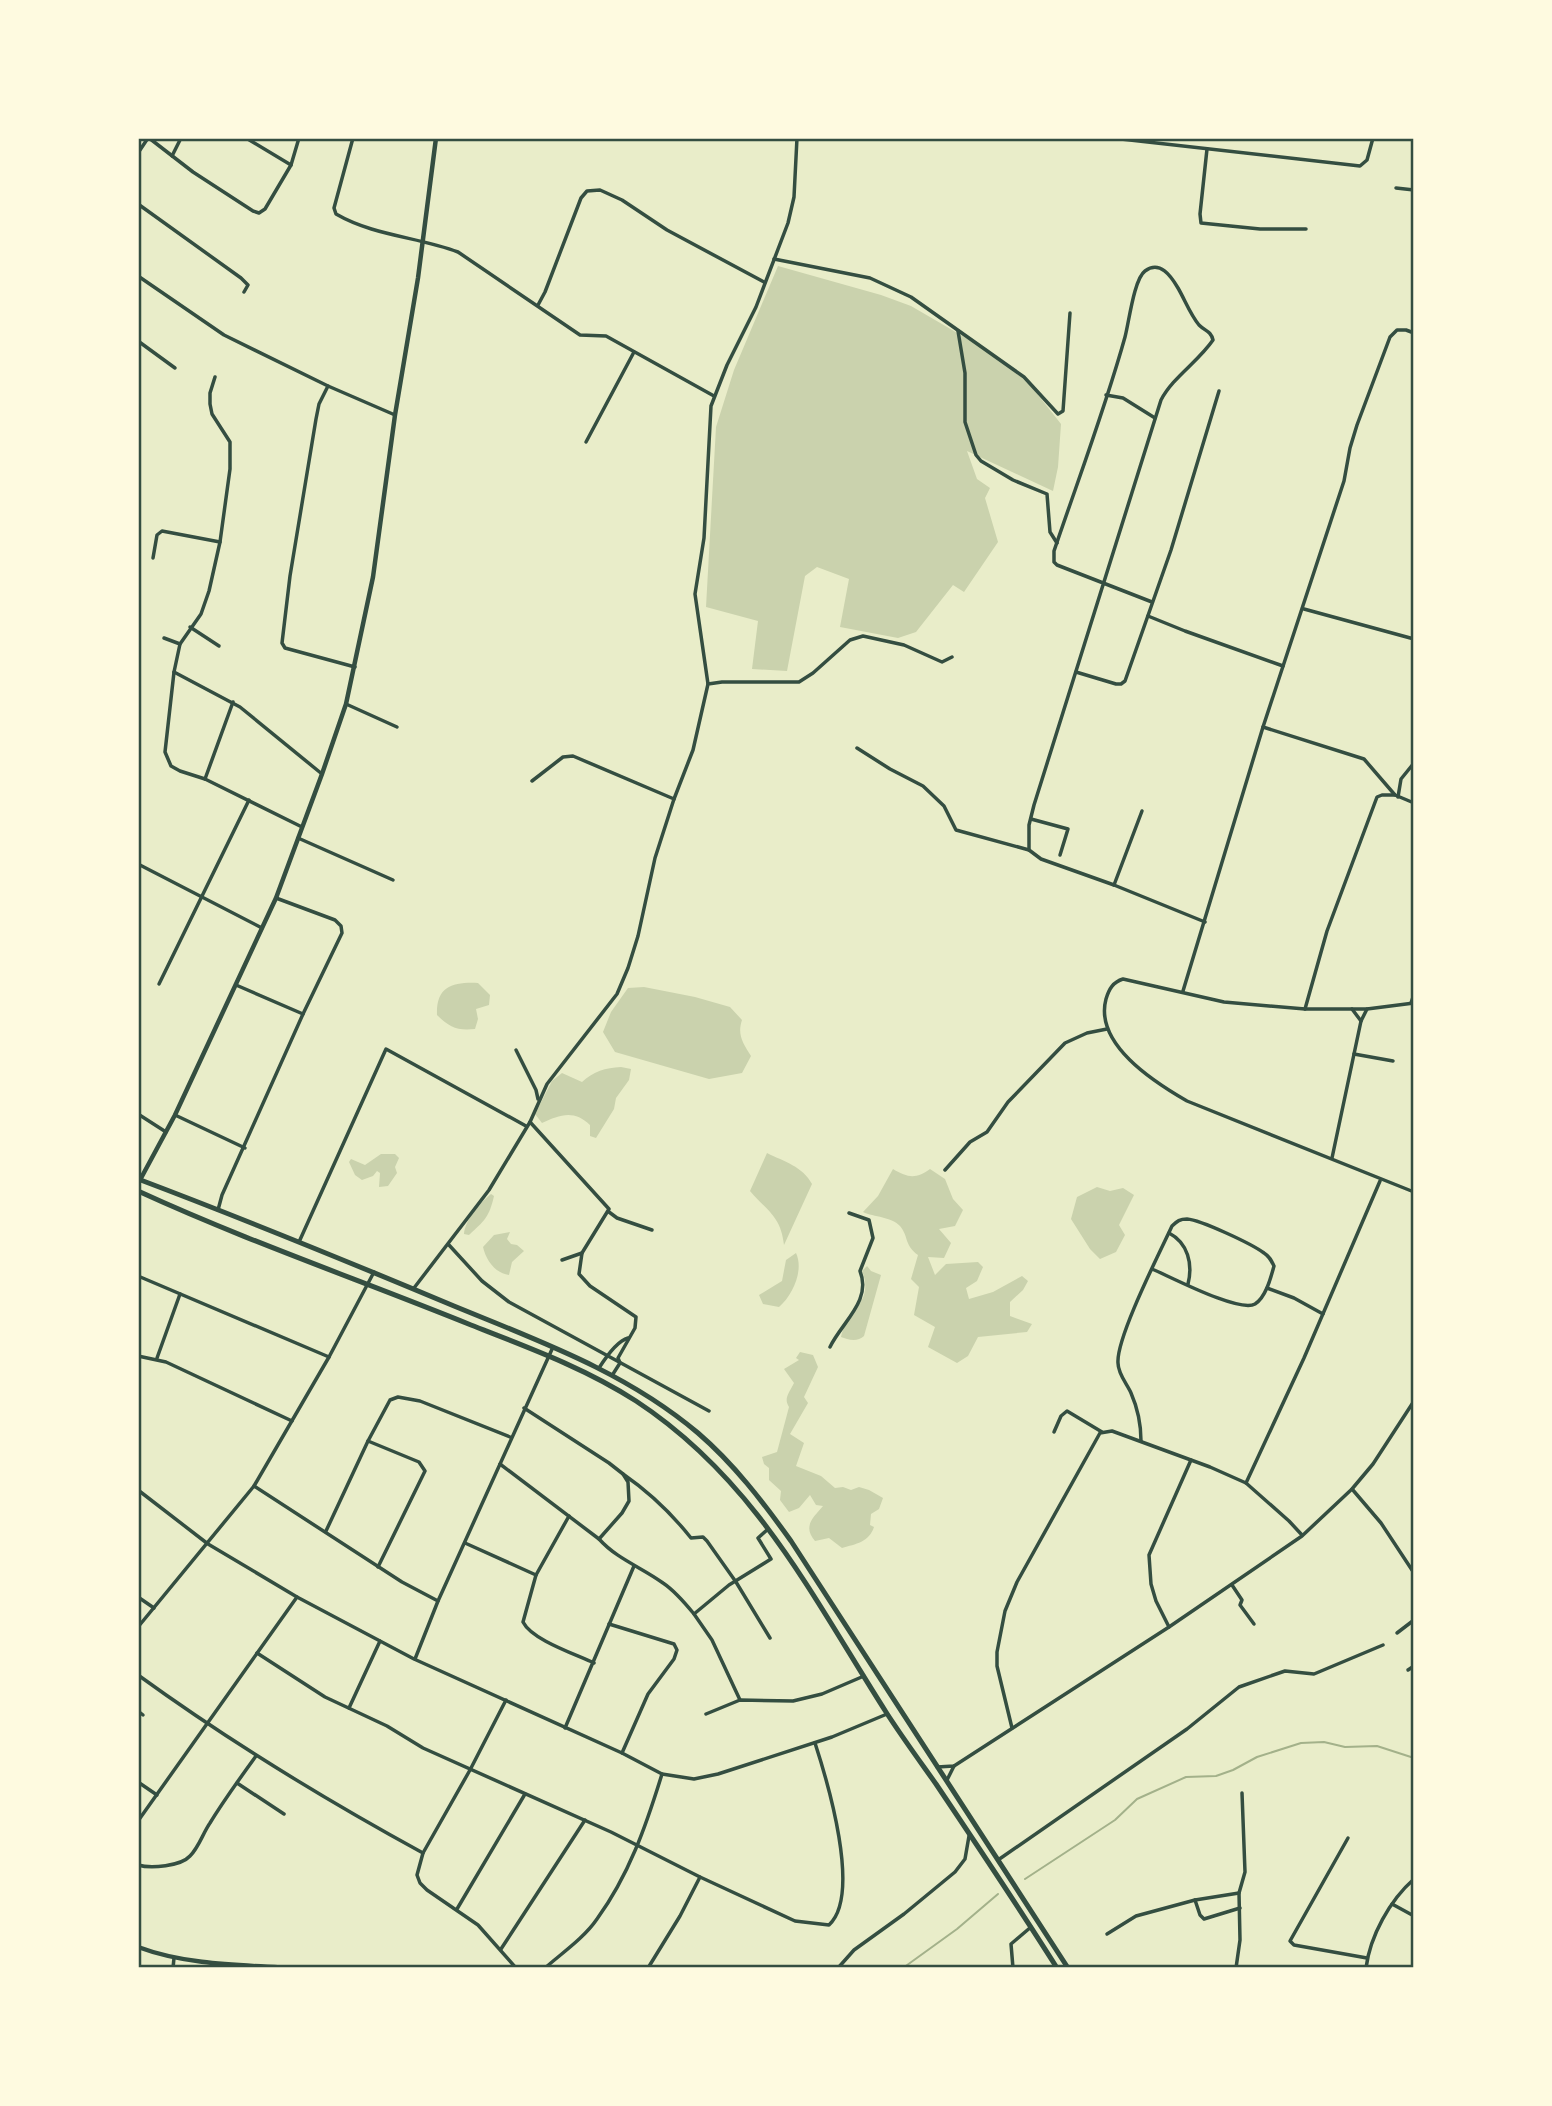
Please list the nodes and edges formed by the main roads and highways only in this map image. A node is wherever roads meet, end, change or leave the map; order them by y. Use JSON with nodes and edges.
{"nodes":[{"id":1,"x":139,"y":1179,"type":"edge"},
{"id":2,"x":138,"y":1191,"type":"edge"},
{"id":3,"x":248,"y":1221,"type":"junction"},
{"id":4,"x":242,"y":1235,"type":"junction"},
{"id":5,"x":867,"y":1657,"type":"junction"},
{"id":6,"x":856,"y":1664,"type":"junction"},
{"id":7,"x":1058,"y":1968,"type":"edge"},
{"id":8,"x":1069,"y":1968,"type":"edge"}],
"edges":[{"from":1,"to":3,"type":"highway"},
{"from":2,"to":4,"type":"highway"},
{"from":3,"to":4,"type":"highway"},
{"from":3,"to":5,"type":"highway"},
{"from":4,"to":6,"type":"highway"},
{"from":5,"to":6,"type":"highway"},
{"from":5,"to":8,"type":"highway"},
{"from":6,"to":7,"type":"highway"}]}
